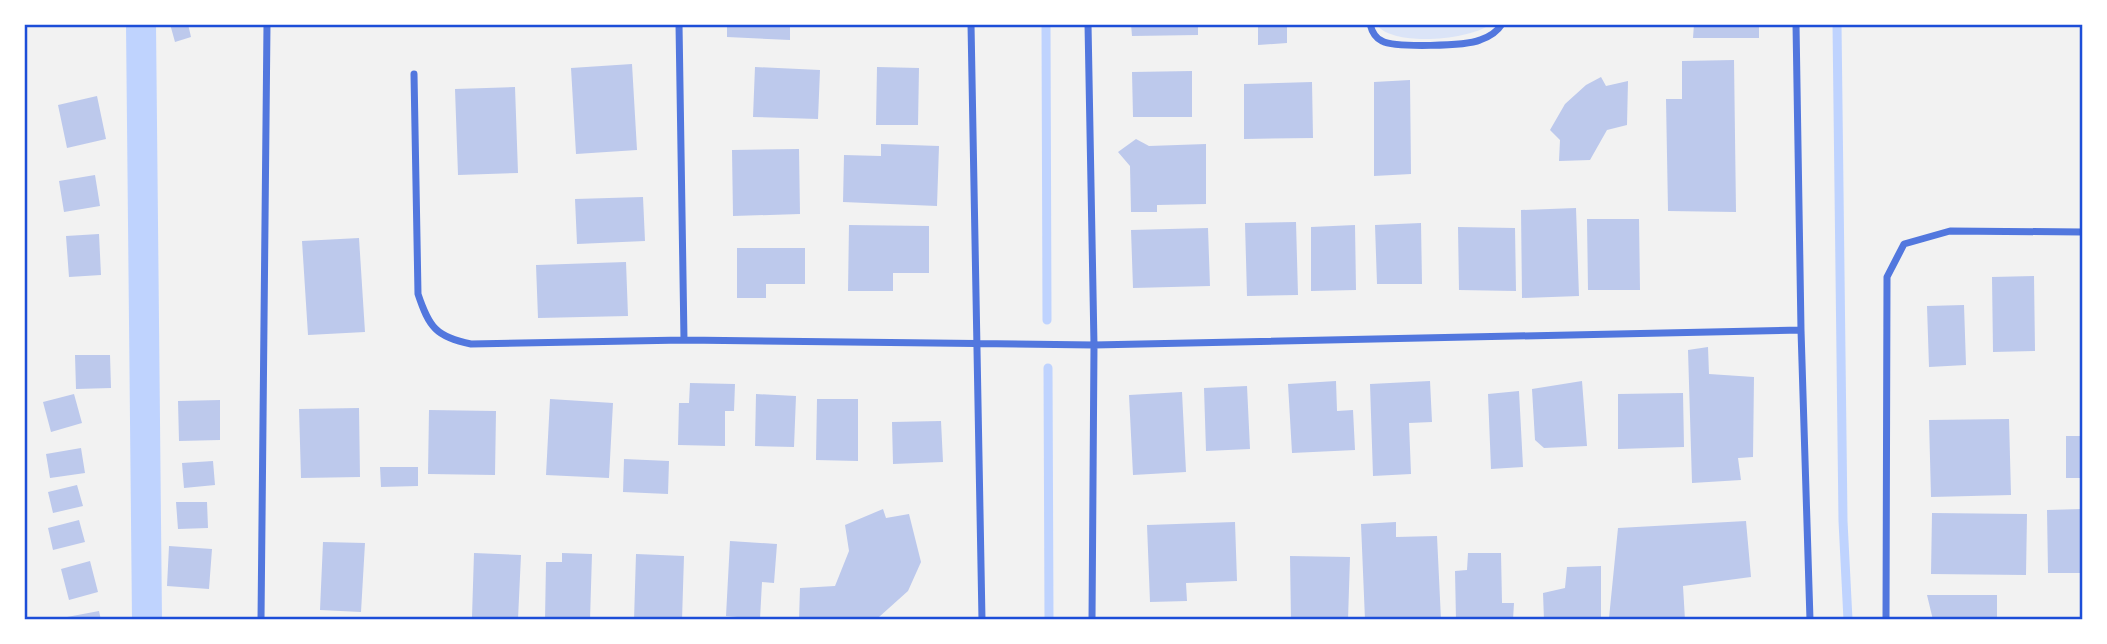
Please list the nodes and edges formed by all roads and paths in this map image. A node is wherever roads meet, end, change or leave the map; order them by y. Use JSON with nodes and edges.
{"nodes":[{"id":1,"x":267,"y":24,"type":"edge"},
{"id":2,"x":679,"y":24,"type":"edge"},
{"id":3,"x":971,"y":24,"type":"edge"},
{"id":4,"x":1088,"y":24,"type":"edge"},
{"id":5,"x":1370,"y":24,"type":"edge"},
{"id":6,"x":1502,"y":24,"type":"edge"},
{"id":7,"x":1796,"y":24,"type":"edge"},
{"id":8,"x":414,"y":74,"type":"dead end"},
{"id":9,"x":2082,"y":232,"type":"edge"},
{"id":10,"x":1801,"y":330,"type":"junction"},
{"id":11,"x":684,"y":340,"type":"junction"},
{"id":12,"x":977,"y":343,"type":"junction"},
{"id":13,"x":1094,"y":345,"type":"junction"},
{"id":14,"x":261,"y":620,"type":"edge"},
{"id":15,"x":982,"y":620,"type":"edge"},
{"id":16,"x":1092,"y":620,"type":"edge"},
{"id":17,"x":1810,"y":620,"type":"edge"},
{"id":18,"x":1886,"y":620,"type":"edge"}],
"edges":[{"from":1,"to":14,"type":"street"},
{"from":2,"to":11,"type":"street"},
{"from":3,"to":12,"type":"street"},
{"from":4,"to":13,"type":"street"},
{"from":5,"to":6,"type":"street"},
{"from":7,"to":10,"type":"street"},
{"from":8,"to":11,"type":"street"},
{"from":9,"to":18,"type":"street"},
{"from":10,"to":13,"type":"street"},
{"from":10,"to":17,"type":"street"},
{"from":11,"to":12,"type":"street"},
{"from":12,"to":13,"type":"street"},
{"from":12,"to":15,"type":"street"},
{"from":13,"to":16,"type":"street"}]}
